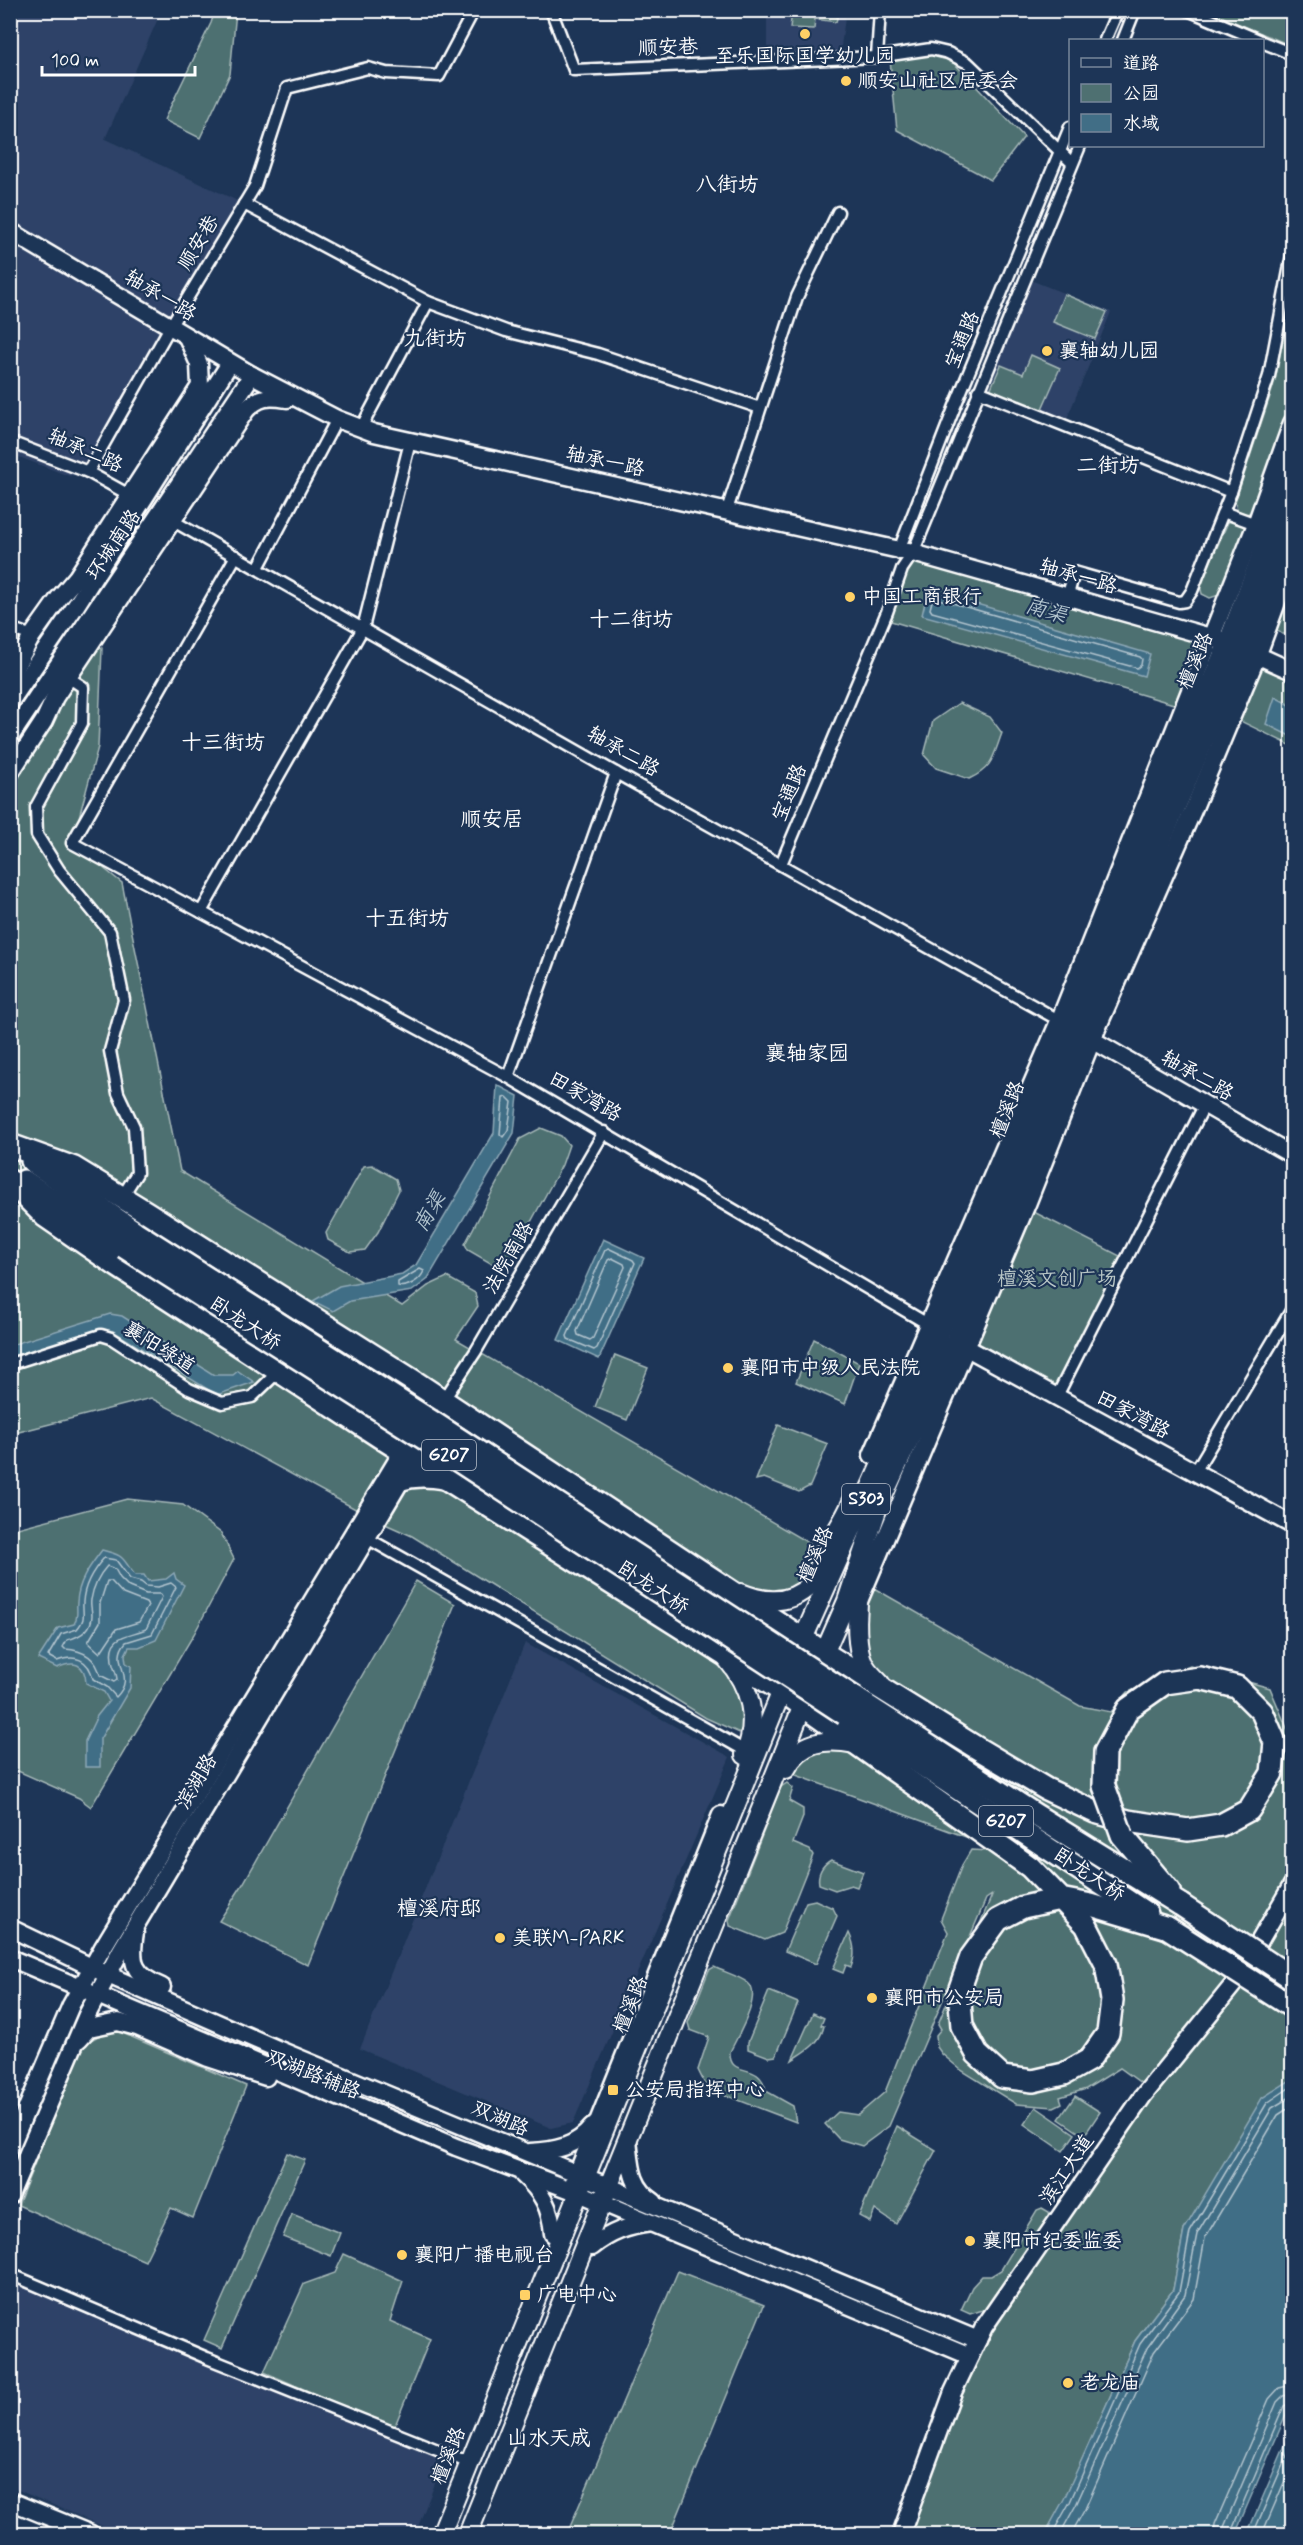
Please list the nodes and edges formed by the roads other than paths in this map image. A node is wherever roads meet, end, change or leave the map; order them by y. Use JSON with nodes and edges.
{"nodes":[{"id":1,"x":474,"y":10,"type":"edge"},
{"id":2,"x":551,"y":10,"type":"edge"},
{"id":3,"x":880,"y":10,"type":"edge"},
{"id":4,"x":1118,"y":10,"type":"edge"},
{"id":5,"x":1135,"y":10,"type":"edge"},
{"id":6,"x":1188,"y":10,"type":"edge"},
{"id":7,"x":1106,"y":39,"type":"edge"},
{"id":8,"x":1123,"y":39,"type":"edge"},
{"id":9,"x":1256,"y":39,"type":"edge"},
{"id":10,"x":1264,"y":42,"type":"edge"},
{"id":11,"x":1293,"y":54,"type":"edge"},
{"id":12,"x":877,"y":57,"type":"junction"},
{"id":13,"x":1069,"y":132,"type":"edge"},
{"id":14,"x":1080,"y":147,"type":"edge"},
{"id":15,"x":1060,"y":152,"type":"junction"},
{"id":16,"x":1072,"y":163,"type":"junction"},
{"id":17,"x":244,"y":204,"type":"junction"},
{"id":18,"x":838,"y":212,"type":"dead end"},
{"id":19,"x":10,"y":231,"type":"edge"},
{"id":20,"x":1293,"y":255,"type":"edge"},
{"id":21,"x":428,"y":302,"type":"junction"},
{"id":22,"x":170,"y":327,"type":"junction"},
{"id":23,"x":187,"y":337,"type":"junction"},
{"id":24,"x":230,"y":363,"type":"junction"},
{"id":25,"x":252,"y":375,"type":"junction"},
{"id":26,"x":978,"y":391,"type":"junction"},
{"id":27,"x":305,"y":403,"type":"junction"},
{"id":28,"x":760,"y":408,"type":"junction"},
{"id":29,"x":337,"y":419,"type":"junction"},
{"id":30,"x":1293,"y":423,"type":"edge"},
{"id":31,"x":361,"y":428,"type":"junction"},
{"id":32,"x":10,"y":442,"type":"edge"},
{"id":33,"x":410,"y":442,"type":"junction"},
{"id":34,"x":1291,"y":470,"type":"edge"},
{"id":35,"x":88,"y":472,"type":"junction"},
{"id":36,"x":1231,"y":492,"type":"junction"},
{"id":37,"x":135,"y":498,"type":"junction"},
{"id":38,"x":727,"y":510,"type":"junction"},
{"id":39,"x":1223,"y":512,"type":"junction"},
{"id":40,"x":1293,"y":514,"type":"edge"},
{"id":41,"x":168,"y":517,"type":"junction"},
{"id":42,"x":1256,"y":524,"type":"junction"},
{"id":43,"x":906,"y":552,"type":"junction"},
{"id":44,"x":236,"y":556,"type":"junction"},
{"id":45,"x":1293,"y":561,"type":"edge"},
{"id":46,"x":258,"y":568,"type":"junction"},
{"id":47,"x":1068,"y":596,"type":"junction"},
{"id":48,"x":10,"y":628,"type":"edge"},
{"id":49,"x":363,"y":628,"type":"junction"},
{"id":50,"x":32,"y":636,"type":"junction"},
{"id":51,"x":1236,"y":645,"type":"junction"},
{"id":52,"x":1293,"y":671,"type":"edge"},
{"id":53,"x":69,"y":677,"type":"junction"},
{"id":54,"x":10,"y":678,"type":"edge"},
{"id":55,"x":10,"y":702,"type":"edge"},
{"id":56,"x":10,"y":737,"type":"edge"},
{"id":57,"x":10,"y":773,"type":"edge"},
{"id":58,"x":616,"y":773,"type":"junction"},
{"id":59,"x":781,"y":864,"type":"junction"},
{"id":60,"x":201,"y":912,"type":"junction"},
{"id":61,"x":1075,"y":1029,"type":"junction"},
{"id":62,"x":508,"y":1077,"type":"junction"},
{"id":63,"x":1205,"y":1104,"type":"junction"},
{"id":64,"x":604,"y":1132,"type":"junction"},
{"id":65,"x":10,"y":1146,"type":"edge"},
{"id":66,"x":1293,"y":1155,"type":"edge"},
{"id":67,"x":10,"y":1173,"type":"edge"},
{"id":68,"x":10,"y":1181,"type":"edge"},
{"id":69,"x":122,"y":1197,"type":"junction"},
{"id":70,"x":129,"y":1240,"type":"junction"},
{"id":71,"x":1293,"y":1309,"type":"edge"},
{"id":72,"x":947,"y":1336,"type":"junction"},
{"id":73,"x":10,"y":1364,"type":"edge"},
{"id":74,"x":279,"y":1371,"type":"junction"},
{"id":75,"x":1056,"y":1398,"type":"junction"},
{"id":76,"x":443,"y":1401,"type":"junction"},
{"id":77,"x":371,"y":1431,"type":"junction"},
{"id":78,"x":895,"y":1432,"type":"junction"},
{"id":79,"x":409,"y":1455,"type":"junction"},
{"id":80,"x":872,"y":1455,"type":"junction"},
{"id":81,"x":1195,"y":1472,"type":"junction"},
{"id":82,"x":395,"y":1478,"type":"junction"},
{"id":83,"x":452,"y":1482,"type":"junction"},
{"id":84,"x":875,"y":1518,"type":"junction"},
{"id":85,"x":1293,"y":1525,"type":"edge"},
{"id":86,"x":367,"y":1538,"type":"junction"},
{"id":87,"x":718,"y":1583,"type":"junction"},
{"id":88,"x":856,"y":1607,"type":"junction"},
{"id":89,"x":803,"y":1639,"type":"junction"},
{"id":90,"x":722,"y":1653,"type":"junction"},
{"id":91,"x":824,"y":1653,"type":"junction"},
{"id":92,"x":782,"y":1691,"type":"junction"},
{"id":93,"x":887,"y":1691,"type":"junction"},
{"id":94,"x":803,"y":1706,"type":"junction"},
{"id":95,"x":855,"y":1744,"type":"junction"},
{"id":96,"x":751,"y":1754,"type":"junction"},
{"id":97,"x":721,"y":1815,"type":"junction"},
{"id":98,"x":761,"y":1831,"type":"junction"},
{"id":99,"x":722,"y":1839,"type":"junction"},
{"id":100,"x":745,"y":1851,"type":"junction"},
{"id":101,"x":1293,"y":1885,"type":"edge"},
{"id":102,"x":1181,"y":1905,"type":"junction"},
{"id":103,"x":136,"y":1925,"type":"junction"},
{"id":104,"x":10,"y":1928,"type":"edge"},
{"id":105,"x":1168,"y":1928,"type":"junction"},
{"id":106,"x":10,"y":1958,"type":"edge"},
{"id":107,"x":92,"y":1968,"type":"junction"},
{"id":108,"x":108,"y":1975,"type":"junction"},
{"id":109,"x":1293,"y":1978,"type":"edge"},
{"id":110,"x":80,"y":1989,"type":"junction"},
{"id":111,"x":97,"y":1996,"type":"junction"},
{"id":112,"x":1293,"y":2007,"type":"edge"},
{"id":113,"x":75,"y":2044,"type":"junction"},
{"id":114,"x":598,"y":2119,"type":"junction"},
{"id":115,"x":629,"y":2146,"type":"junction"},
{"id":116,"x":10,"y":2148,"type":"edge"},
{"id":117,"x":547,"y":2151,"type":"junction"},
{"id":118,"x":524,"y":2152,"type":"junction"},
{"id":119,"x":518,"y":2170,"type":"junction"},
{"id":120,"x":578,"y":2183,"type":"junction"},
{"id":121,"x":539,"y":2189,"type":"junction"},
{"id":122,"x":10,"y":2195,"type":"edge"},
{"id":123,"x":609,"y":2196,"type":"junction"},
{"id":124,"x":667,"y":2211,"type":"junction"},
{"id":125,"x":651,"y":2223,"type":"junction"},
{"id":126,"x":553,"y":2234,"type":"junction"},
{"id":127,"x":592,"y":2247,"type":"junction"},
{"id":128,"x":10,"y":2274,"type":"edge"},
{"id":129,"x":978,"y":2340,"type":"junction"},
{"id":130,"x":970,"y":2356,"type":"junction"},
{"id":131,"x":466,"y":2462,"type":"junction"},
{"id":132,"x":10,"y":2501,"type":"edge"},
{"id":133,"x":10,"y":2521,"type":"edge"},
{"id":134,"x":42,"y":2535,"type":"edge"},
{"id":135,"x":91,"y":2535,"type":"edge"},
{"id":136,"x":432,"y":2535,"type":"edge"},
{"id":137,"x":441,"y":2535,"type":"edge"},
{"id":138,"x":468,"y":2535,"type":"edge"},
{"id":139,"x":476,"y":2535,"type":"edge"},
{"id":140,"x":901,"y":2535,"type":"edge"}],
"edges":[{"from":1,"to":17,"type":"street","name":"顺安巷"},
{"from":2,"to":12,"type":"street","name":"顺安巷"},
{"from":3,"to":12,"type":"street"},
{"from":4,"to":7,"type":"street"},
{"from":5,"to":8,"type":"street"},
{"from":6,"to":9,"type":"street"},
{"from":10,"to":11,"type":"street"},
{"from":12,"to":15,"type":"street","name":"顺安巷"},
{"from":13,"to":15,"type":"street","name":"宝通路"},
{"from":14,"to":16,"type":"street","name":"宝通路"},
{"from":15,"to":16,"type":"street","name":"顺安巷"},
{"from":15,"to":43,"type":"street","name":"宝通路"},
{"from":16,"to":26,"type":"street","name":"宝通路"},
{"from":17,"to":21,"type":"street"},
{"from":17,"to":22,"type":"street","name":"顺安巷"},
{"from":18,"to":28,"type":"street"},
{"from":19,"to":22,"type":"street","name":"轴承一路"},
{"from":20,"to":36,"type":"street"},
{"from":21,"to":28,"type":"street"},
{"from":21,"to":31,"type":"street"},
{"from":22,"to":23,"type":"street","name":"轴承一路"},
{"from":22,"to":35,"type":"street","name":"顺安巷"},
{"from":23,"to":24,"type":"street","name":"轴承一路"},
{"from":23,"to":37,"type":"street"},
{"from":24,"to":25,"type":"street","name":"轴承一路"},
{"from":24,"to":37,"type":"street","name":"环城南路"},
{"from":25,"to":27,"type":"street","name":"轴承一路"},
{"from":25,"to":41,"type":"street","name":"环城南路"},
{"from":26,"to":36,"type":"street"},
{"from":26,"to":43,"type":"street","name":"宝通路"},
{"from":27,"to":29,"type":"street","name":"轴承一路"},
{"from":27,"to":41,"type":"street"},
{"from":28,"to":38,"type":"street"},
{"from":29,"to":31,"type":"street","name":"轴承一路"},
{"from":29,"to":46,"type":"street"},
{"from":30,"to":42,"type":"street"},
{"from":31,"to":33,"type":"street","name":"轴承一路"},
{"from":32,"to":35,"type":"street","name":"轴承二路"},
{"from":33,"to":38,"type":"street","name":"轴承一路"},
{"from":33,"to":49,"type":"street"},
{"from":34,"to":42,"type":"street"},
{"from":34,"to":51,"type":"main road","name":"檀溪路","number":"S303"},
{"from":35,"to":37,"type":"street","name":"轴承二路"},
{"from":36,"to":39,"type":"street"},
{"from":37,"to":50,"type":"street"},
{"from":37,"to":55,"type":"street","name":"环城南路"},
{"from":38,"to":43,"type":"street","name":"轴承一路"},
{"from":39,"to":42,"type":"street"},
{"from":39,"to":47,"type":"street"},
{"from":40,"to":51,"type":"main road","name":"檀溪路","number":"S303"},
{"from":41,"to":44,"type":"street","name":"轴承二路"},
{"from":41,"to":53,"type":"street"},
{"from":41,"to":56,"type":"street","name":"环城南路"},
{"from":42,"to":51,"type":"street"},
{"from":43,"to":47,"type":"street","name":"轴承一路"},
{"from":43,"to":59,"type":"street","name":"宝通路"},
{"from":44,"to":46,"type":"street","name":"轴承二路"},
{"from":44,"to":60,"type":"street","name":"田家湾路"},
{"from":45,"to":51,"type":"street"},
{"from":46,"to":49,"type":"street","name":"轴承二路"},
{"from":47,"to":51,"type":"street","name":"轴承一路"},
{"from":48,"to":50,"type":"street"},
{"from":49,"to":58,"type":"street","name":"轴承二路"},
{"from":49,"to":60,"type":"street"},
{"from":50,"to":54,"type":"street"},
{"from":51,"to":52,"type":"street"},
{"from":51,"to":61,"type":"main road","name":"檀溪路","number":"S303"},
{"from":51,"to":61,"type":"street"},
{"from":53,"to":57,"type":"street"},
{"from":53,"to":69,"type":"street"},
{"from":58,"to":59,"type":"street","name":"轴承二路"},
{"from":58,"to":62,"type":"street"},
{"from":59,"to":61,"type":"street","name":"轴承二路"},
{"from":60,"to":62,"type":"street","name":"田家湾路"},
{"from":61,"to":63,"type":"street","name":"轴承二路"},
{"from":61,"to":72,"type":"main road","name":"檀溪路","number":"S303"},
{"from":61,"to":72,"type":"street"},
{"from":62,"to":64,"type":"street","name":"田家湾路"},
{"from":63,"to":66,"type":"street","name":"轴承二路"},
{"from":63,"to":75,"type":"street"},
{"from":64,"to":72,"type":"street","name":"田家湾路"},
{"from":64,"to":76,"type":"street","name":"法院南路"},
{"from":65,"to":69,"type":"highway"},
{"from":65,"to":70,"type":"highway","name":"卧龙大桥","number":"G207"},
{"from":67,"to":70,"type":"highway","name":"卧龙大桥","number":"G207"},
{"from":68,"to":74,"type":"highway"},
{"from":69,"to":76,"type":"highway"},
{"from":70,"to":102,"type":"highway","name":"卧龙大桥","number":"G207","bridge":true},
{"from":70,"to":105,"type":"highway","name":"卧龙大桥","number":"G207","bridge":true},
{"from":71,"to":81,"type":"street"},
{"from":72,"to":75,"type":"street","name":"田家湾路"},
{"from":72,"to":78,"type":"main road","name":"檀溪路","number":"S303"},
{"from":72,"to":80,"type":"street"},
{"from":72,"to":84,"type":"main road","name":"檀溪路","number":"S303"},
{"from":72,"to":88,"type":"street"},
{"from":73,"to":74,"type":"street","name":"襄阳绿道"},
{"from":74,"to":77,"type":"highway"},
{"from":75,"to":81,"type":"street","name":"田家湾路"},
{"from":76,"to":79,"type":"street","name":"滨湖路"},
{"from":76,"to":87,"type":"highway"},
{"from":77,"to":79,"type":"highway"},
{"from":77,"to":82,"type":"street"},
{"from":78,"to":80,"type":"main road"},
{"from":78,"to":89,"type":"main road","name":"檀溪路","number":"S303"},
{"from":79,"to":82,"type":"street","name":"滨湖路"},
{"from":79,"to":83,"type":"highway"},
{"from":80,"to":87,"type":"main road"},
{"from":81,"to":85,"type":"street","name":"田家湾路"},
{"from":82,"to":83,"type":"street"},
{"from":82,"to":86,"type":"street","name":"滨湖路"},
{"from":82,"to":107,"type":"street","name":"滨湖路"},
{"from":83,"to":90,"type":"highway"},
{"from":84,"to":88,"type":"main road"},
{"from":84,"to":91,"type":"main road","name":"檀溪路","number":"S303"},
{"from":86,"to":96,"type":"street"},
{"from":86,"to":103,"type":"street","name":"滨湖路"},
{"from":87,"to":89,"type":"highway"},
{"from":88,"to":93,"type":"main road"},
{"from":89,"to":91,"type":"highway"},
{"from":89,"to":92,"type":"main road","name":"檀溪路","number":"S303"},
{"from":90,"to":92,"type":"highway"},
{"from":90,"to":96,"type":"main road"},
{"from":91,"to":93,"type":"highway"},
{"from":91,"to":94,"type":"main road","name":"檀溪路","number":"S303"},
{"from":92,"to":94,"type":"highway"},
{"from":92,"to":96,"type":"main road","name":"檀溪路","number":"S303"},
{"from":93,"to":102,"type":"highway","bridge":true},
{"from":94,"to":95,"type":"highway"},
{"from":94,"to":100,"type":"main road","name":"檀溪路","number":"S303"},
{"from":95,"to":98,"type":"main road"},
{"from":95,"to":105,"type":"highway"},
{"from":96,"to":97,"type":"main road"},
{"from":96,"to":99,"type":"main road","name":"檀溪路","number":"S303"},
{"from":97,"to":99,"type":"main road"},
{"from":97,"to":114,"type":"street"},
{"from":98,"to":100,"type":"main road"},
{"from":98,"to":115,"type":"street"},
{"from":99,"to":120,"type":"main road","name":"檀溪路","number":"S303"},
{"from":100,"to":115,"type":"main road","name":"檀溪路","number":"S303"},
{"from":101,"to":129,"type":"street","name":"滨江大道"},
{"from":102,"to":109,"type":"highway","name":"卧龙大桥","number":"G207","bridge":true},
{"from":103,"to":108,"type":"street","name":"滨湖路"},
{"from":103,"to":117,"type":"street","name":"双湖路辅路"},
{"from":104,"to":107,"type":"street","name":"双湖路"},
{"from":105,"to":112,"type":"highway","name":"卧龙大桥","number":"G207","bridge":true},
{"from":106,"to":110,"type":"street","name":"双湖路"},
{"from":107,"to":108,"type":"street","name":"双湖路"},
{"from":107,"to":110,"type":"street","name":"滨湖路"},
{"from":108,"to":111,"type":"street","name":"滨湖路"},
{"from":108,"to":118,"type":"street","name":"双湖路"},
{"from":110,"to":111,"type":"street","name":"双湖路"},
{"from":110,"to":116,"type":"street","name":"滨湖路"},
{"from":111,"to":113,"type":"street","name":"滨湖路"},
{"from":111,"to":119,"type":"street","name":"双湖路"},
{"from":113,"to":121,"type":"street","name":"双湖路辅路"},
{"from":113,"to":122,"type":"street","name":"滨湖路"},
{"from":114,"to":117,"type":"street"},
{"from":114,"to":120,"type":"street"},
{"from":115,"to":123,"type":"main road","name":"檀溪路","number":"S303"},
{"from":115,"to":124,"type":"street"},
{"from":117,"to":118,"type":"street"},
{"from":118,"to":120,"type":"street","name":"双湖路"},
{"from":119,"to":120,"type":"street","name":"双湖路"},
{"from":119,"to":121,"type":"street"},
{"from":120,"to":123,"type":"street","name":"双湖路"},
{"from":120,"to":126,"type":"street"},
{"from":120,"to":131,"type":"main road","name":"檀溪路","number":"S303"},
{"from":121,"to":126,"type":"street"},
{"from":123,"to":124,"type":"street","name":"双湖路"},
{"from":123,"to":125,"type":"street","name":"双湖路"},
{"from":123,"to":127,"type":"street"},
{"from":123,"to":138,"type":"main road","name":"檀溪路","number":"S303"},
{"from":124,"to":129,"type":"street","name":"双湖路"},
{"from":125,"to":127,"type":"street"},
{"from":125,"to":130,"type":"street","name":"双湖路"},
{"from":126,"to":131,"type":"street"},
{"from":127,"to":139,"type":"street"},
{"from":128,"to":131,"type":"street"},
{"from":129,"to":130,"type":"street","name":"滨江大道"},
{"from":130,"to":140,"type":"street","name":"滨江大道"},
{"from":131,"to":136,"type":"street"},
{"from":131,"to":137,"type":"main road","name":"檀溪路","number":"S303"},
{"from":132,"to":135,"type":"street"},
{"from":133,"to":134,"type":"street"}]}
